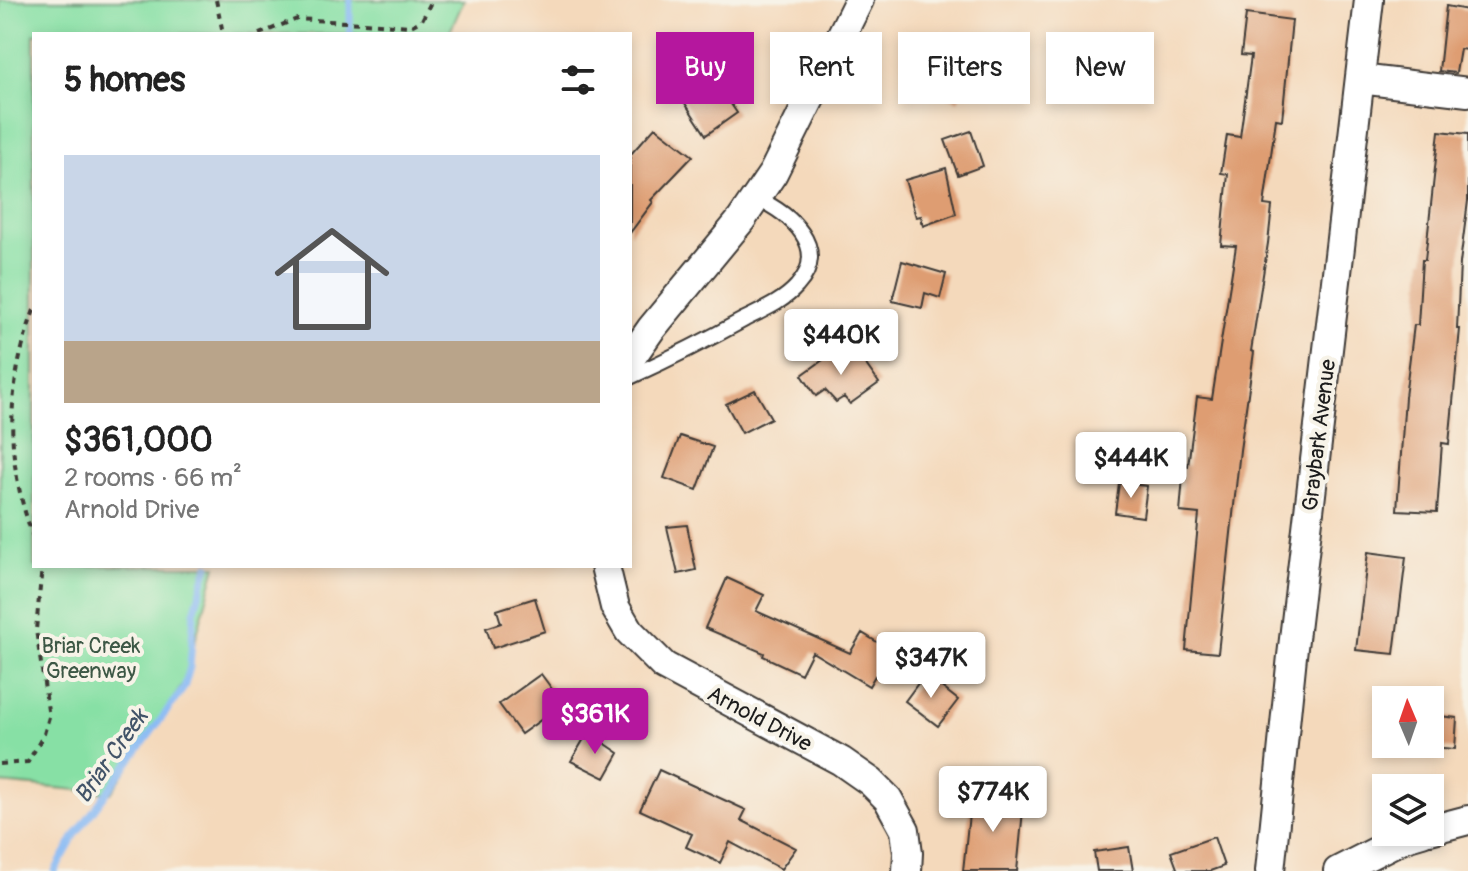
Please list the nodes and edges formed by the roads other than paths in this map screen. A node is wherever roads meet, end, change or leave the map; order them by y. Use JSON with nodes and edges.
{"nodes":[{"id":1,"x":859,"y":0,"type":"edge"},
{"id":2,"x":1369,"y":0,"type":"edge"},
{"id":3,"x":1360,"y":79,"type":"junction"},
{"id":4,"x":1468,"y":92,"type":"edge"},
{"id":5,"x":756,"y":198,"type":"junction"},
{"id":6,"x":632,"y":356,"type":"edge"},
{"id":7,"x":632,"y":376,"type":"edge"},
{"id":8,"x":605,"y":568,"type":"edge"},
{"id":9,"x":1468,"y":820,"type":"edge"},
{"id":10,"x":1444,"y":826,"type":"edge"},
{"id":11,"x":1387,"y":846,"type":"edge"},
{"id":12,"x":907,"y":871,"type":"edge"},
{"id":13,"x":1270,"y":871,"type":"edge"},
{"id":14,"x":1338,"y":871,"type":"edge"}],
"edges":[{"from":1,"to":5,"type":"street"},
{"from":2,"to":3,"type":"street","name":"Graybark Avenue"},
{"from":3,"to":4,"type":"street"},
{"from":3,"to":13,"type":"street","name":"Graybark Avenue"},
{"from":5,"to":6,"type":"street"},
{"from":5,"to":7,"type":"lane"},
{"from":8,"to":12,"type":"street","name":"Arnold Drive"},
{"from":9,"to":10,"type":"street"},
{"from":11,"to":14,"type":"street"}]}
